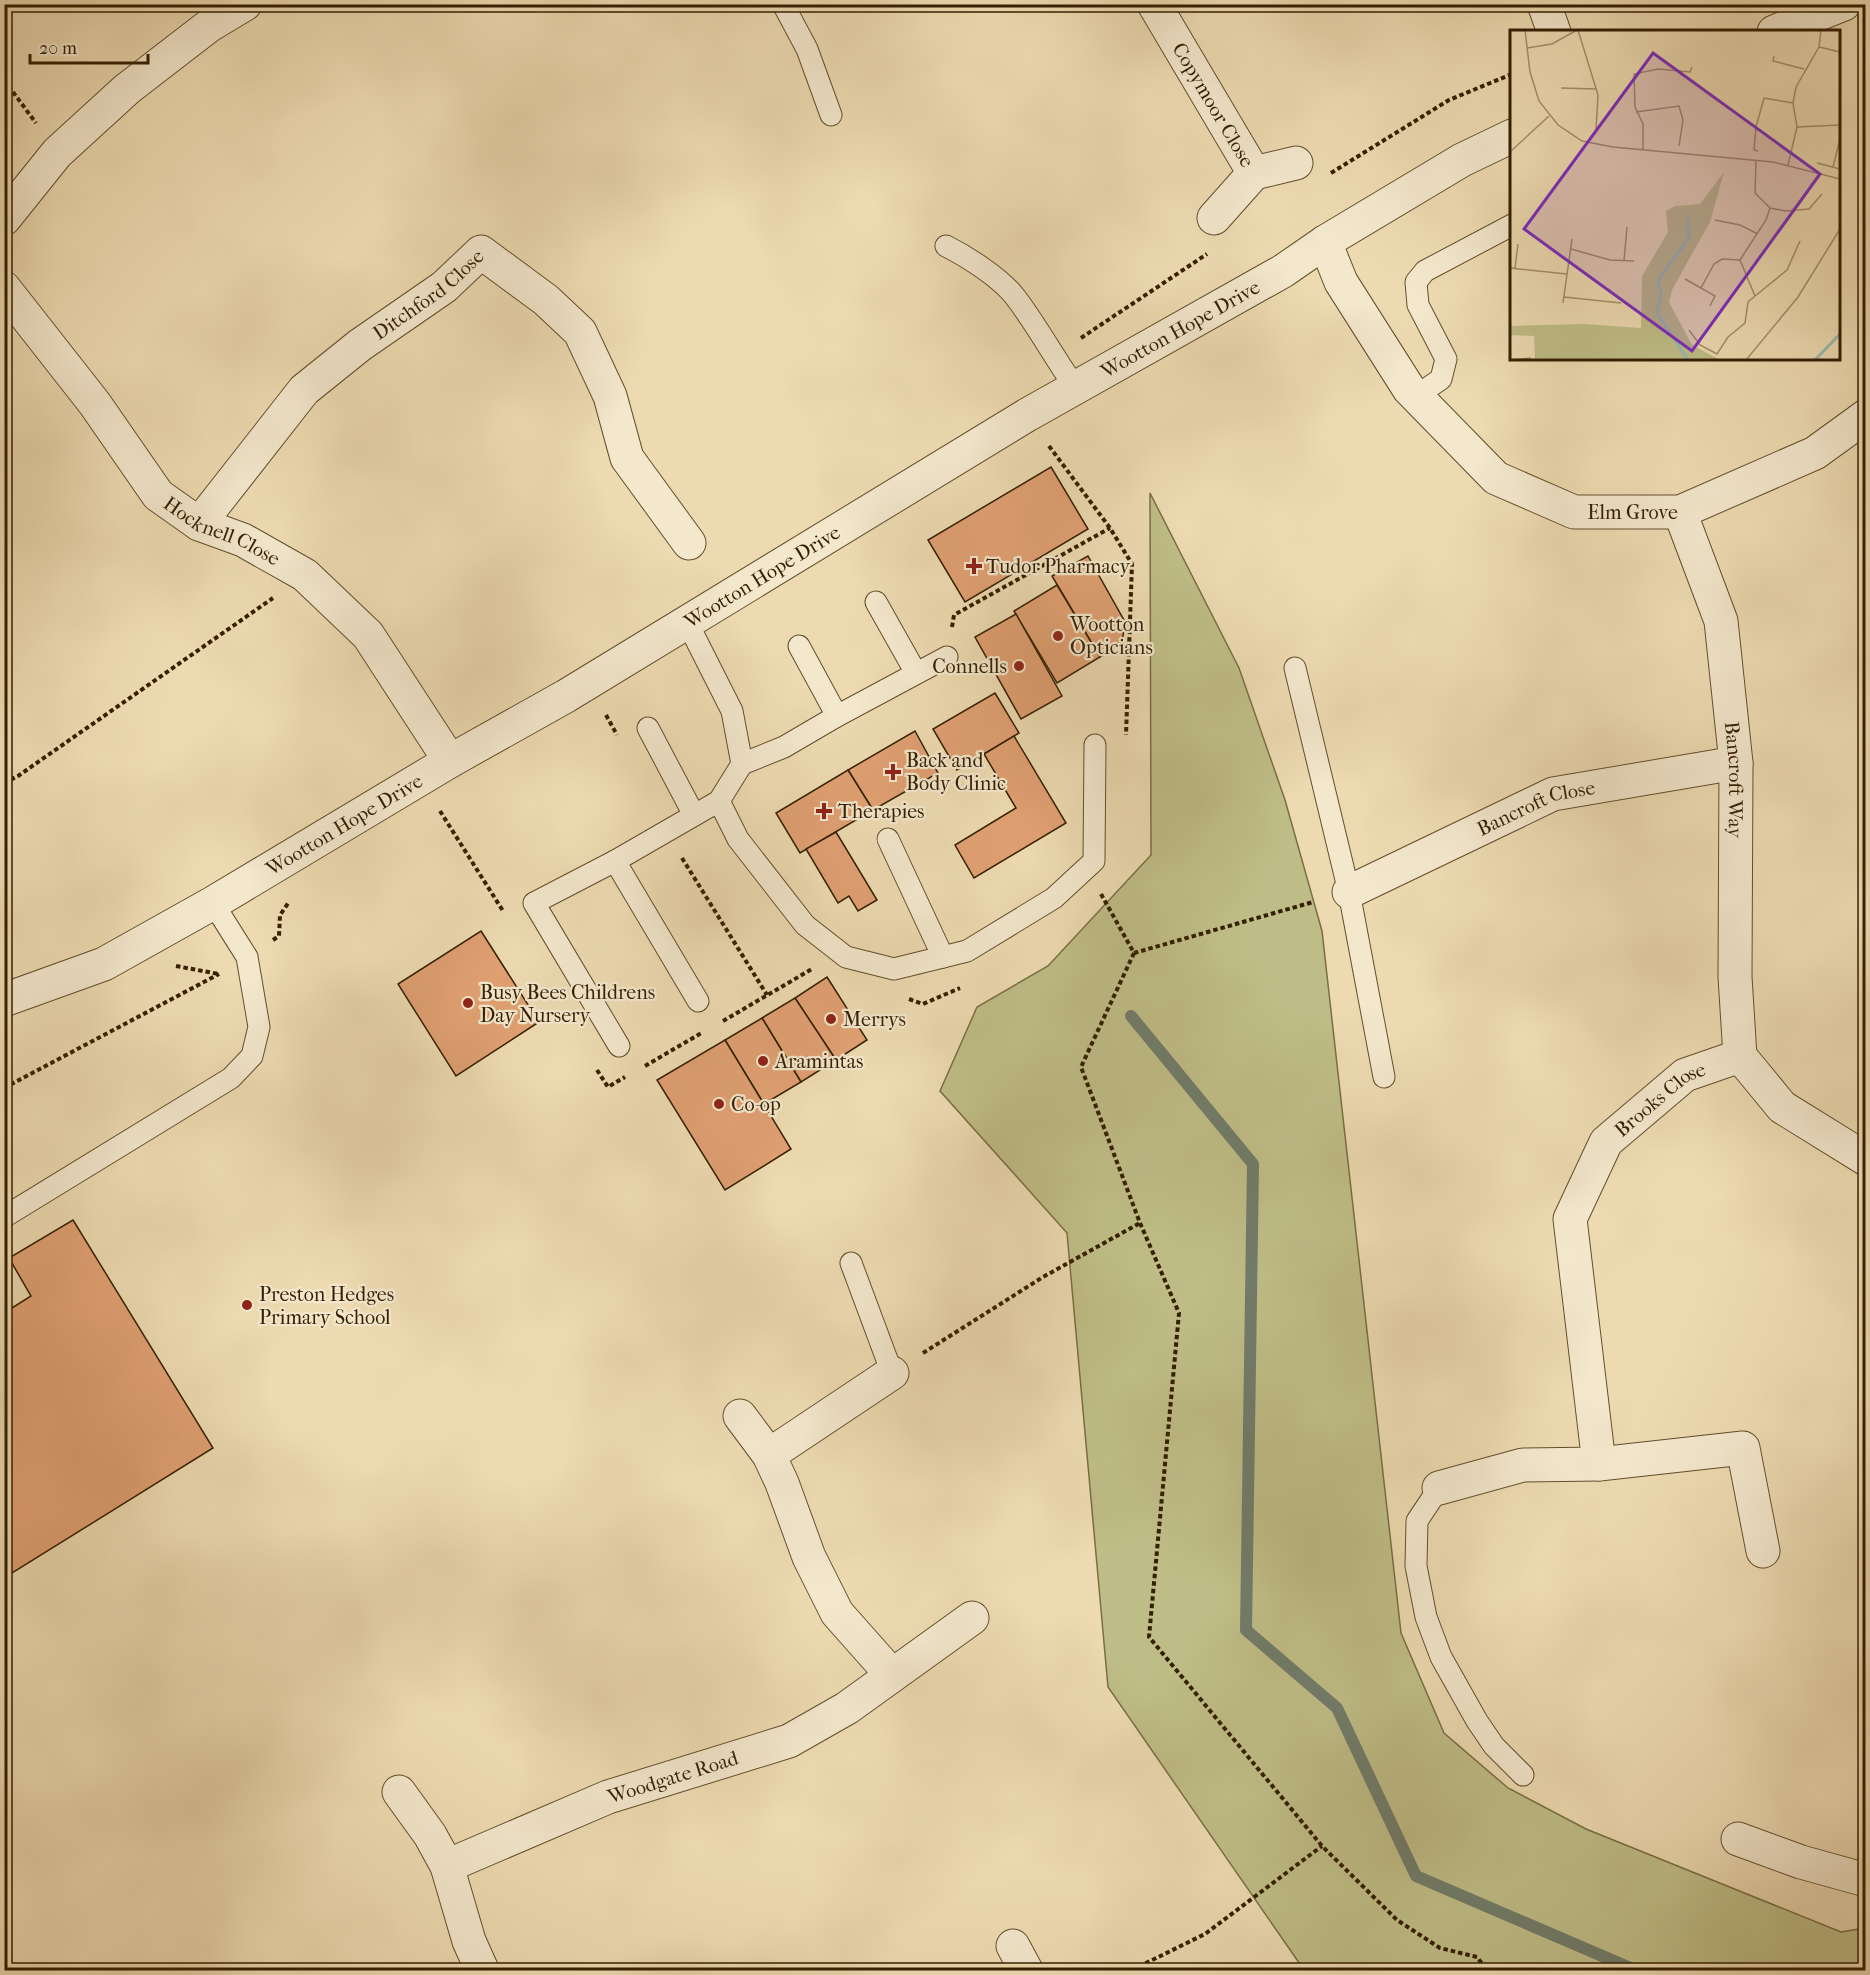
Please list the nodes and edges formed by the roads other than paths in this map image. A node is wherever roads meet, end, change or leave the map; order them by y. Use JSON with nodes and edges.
{"nodes":[{"id":1,"x":245,"y":4,"type":"edge"},
{"id":2,"x":783,"y":4,"type":"edge"},
{"id":3,"x":1154,"y":4,"type":"edge"},
{"id":4,"x":1544,"y":4,"type":"edge"},
{"id":5,"x":1844,"y":4,"type":"edge"},
{"id":6,"x":1553,"y":30,"type":"edge"},
{"id":7,"x":1779,"y":30,"type":"edge"},
{"id":8,"x":831,"y":115,"type":"dead end"},
{"id":9,"x":1510,"y":137,"type":"edge"},
{"id":10,"x":1296,"y":163,"type":"dead end"},
{"id":11,"x":1254,"y":174,"type":"junction"},
{"id":12,"x":1214,"y":218,"type":"dead end"},
{"id":13,"x":4,"y":219,"type":"edge"},
{"id":14,"x":1510,"y":226,"type":"edge"},
{"id":15,"x":1325,"y":242,"type":"junction"},
{"id":16,"x":946,"y":246,"type":"dead end"},
{"id":17,"x":4,"y":288,"type":"edge"},
{"id":18,"x":1076,"y":387,"type":"junction"},
{"id":19,"x":1416,"y":396,"type":"junction"},
{"id":20,"x":1866,"y":416,"type":"edge"},
{"id":21,"x":1680,"y":512,"type":"junction"},
{"id":22,"x":199,"y":524,"type":"junction"},
{"id":23,"x":689,"y":543,"type":"dead end"},
{"id":24,"x":876,"y":602,"type":"dead end"},
{"id":25,"x":687,"y":622,"type":"junction"},
{"id":26,"x":800,"y":646,"type":"dead end"},
{"id":27,"x":947,"y":657,"type":"road end"},
{"id":28,"x":1295,"y":668,"type":"dead end"},
{"id":29,"x":916,"y":673,"type":"junction"},
{"id":30,"x":837,"y":716,"type":"junction"},
{"id":31,"x":648,"y":728,"type":"dead end"},
{"id":32,"x":1095,"y":745,"type":"dead end"},
{"id":33,"x":450,"y":761,"type":"junction"},
{"id":34,"x":1736,"y":763,"type":"junction"},
{"id":35,"x":742,"y":764,"type":"junction"},
{"id":36,"x":719,"y":801,"type":"junction"},
{"id":37,"x":694,"y":815,"type":"junction"},
{"id":38,"x":888,"y":838,"type":"dead end"},
{"id":39,"x":615,"y":861,"type":"junction"},
{"id":40,"x":1349,"y":892,"type":"junction"},
{"id":41,"x":213,"y":903,"type":"junction"},
{"id":42,"x":943,"y":957,"type":"junction"},
{"id":43,"x":4,"y":1000,"type":"edge"},
{"id":44,"x":698,"y":1001,"type":"dead end"},
{"id":45,"x":619,"y":1046,"type":"dead end"},
{"id":46,"x":1740,"y":1056,"type":"junction"},
{"id":47,"x":1384,"y":1077,"type":"dead end"},
{"id":48,"x":1866,"y":1159,"type":"edge"},
{"id":49,"x":4,"y":1217,"type":"edge"},
{"id":50,"x":851,"y":1263,"type":"dead end"},
{"id":51,"x":892,"y":1372,"type":"joint"},
{"id":52,"x":740,"y":1416,"type":"dead end"},
{"id":53,"x":769,"y":1455,"type":"junction"},
{"id":54,"x":1599,"y":1464,"type":"junction"},
{"id":55,"x":1439,"y":1488,"type":"joint"},
{"id":56,"x":1763,"y":1551,"type":"dead end"},
{"id":57,"x":972,"y":1618,"type":"dead end"},
{"id":58,"x":892,"y":1675,"type":"junction"},
{"id":59,"x":1523,"y":1775,"type":"dead end"},
{"id":60,"x":399,"y":1792,"type":"dead end"},
{"id":61,"x":1738,"y":1839,"type":"dead end"},
{"id":62,"x":447,"y":1866,"type":"junction"},
{"id":63,"x":1866,"y":1880,"type":"edge"},
{"id":64,"x":482,"y":1971,"type":"edge"}],
"edges":[{"from":1,"to":13,"type":"street"},
{"from":2,"to":8,"type":"lane"},
{"from":3,"to":11,"type":"street","name":"Copymoor Close"},
{"from":4,"to":6,"type":"street"},
{"from":5,"to":7,"type":"street"},
{"from":9,"to":15,"type":"street","name":"Wootton Hope Drive"},
{"from":10,"to":11,"type":"street","name":"Copymoor Close"},
{"from":11,"to":12,"type":"street","name":"Copymoor Close"},
{"from":14,"to":19,"type":"lane"},
{"from":15,"to":18,"type":"street","name":"Wootton Hope Drive"},
{"from":15,"to":19,"type":"street","name":"Elm Grove"},
{"from":16,"to":18,"type":"lane"},
{"from":17,"to":22,"type":"street","name":"Hocknell Close"},
{"from":18,"to":25,"type":"street","name":"Wootton Hope Drive"},
{"from":19,"to":21,"type":"street","name":"Elm Grove"},
{"from":20,"to":21,"type":"street","name":"Elm Grove"},
{"from":21,"to":34,"type":"street","name":"Bancroft Way"},
{"from":22,"to":23,"type":"street","name":"Ditchford Close"},
{"from":22,"to":33,"type":"street","name":"Hocknell Close"},
{"from":24,"to":29,"type":"lane"},
{"from":25,"to":33,"type":"street","name":"Wootton Hope Drive"},
{"from":25,"to":35,"type":"lane"},
{"from":26,"to":30,"type":"lane"},
{"from":27,"to":29,"type":"lane"},
{"from":28,"to":40,"type":"lane"},
{"from":29,"to":30,"type":"lane"},
{"from":30,"to":35,"type":"lane"},
{"from":31,"to":37,"type":"lane"},
{"from":32,"to":42,"type":"lane"},
{"from":33,"to":41,"type":"street","name":"Wootton Hope Drive"},
{"from":34,"to":40,"type":"street","name":"Bancroft Close"},
{"from":34,"to":46,"type":"street","name":"Bancroft Way"},
{"from":35,"to":36,"type":"lane"},
{"from":36,"to":37,"type":"lane"},
{"from":36,"to":42,"type":"lane"},
{"from":37,"to":39,"type":"lane"},
{"from":38,"to":42,"type":"lane"},
{"from":39,"to":44,"type":"lane"},
{"from":39,"to":45,"type":"lane"},
{"from":40,"to":47,"type":"lane"},
{"from":41,"to":43,"type":"street","name":"Wootton Hope Drive"},
{"from":41,"to":49,"type":"lane"},
{"from":46,"to":48,"type":"street"},
{"from":46,"to":54,"type":"street","name":"Brooks Close"},
{"from":50,"to":51,"type":"lane"},
{"from":51,"to":53,"type":"street"},
{"from":52,"to":53,"type":"street"},
{"from":53,"to":58,"type":"street"},
{"from":54,"to":55,"type":"street"},
{"from":54,"to":56,"type":"street"},
{"from":55,"to":59,"type":"lane"},
{"from":57,"to":58,"type":"street","name":"Woodgate Road"},
{"from":58,"to":62,"type":"street","name":"Woodgate Road"},
{"from":60,"to":62,"type":"street"},
{"from":61,"to":63,"type":"street"},
{"from":62,"to":64,"type":"street"}]}
